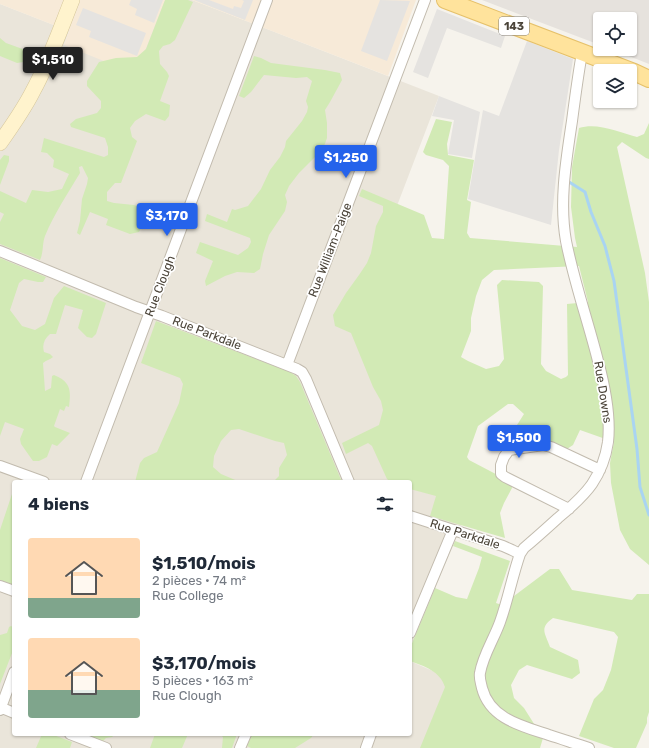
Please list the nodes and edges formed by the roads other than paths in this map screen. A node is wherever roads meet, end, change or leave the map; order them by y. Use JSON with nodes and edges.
{"nodes":[{"id":1,"x":72,"y":0,"type":"edge"},
{"id":2,"x":267,"y":0,"type":"edge"},
{"id":3,"x":425,"y":0,"type":"edge"},
{"id":4,"x":446,"y":0,"type":"edge"},
{"id":5,"x":582,"y":52,"type":"junction"},
{"id":6,"x":649,"y":79,"type":"edge"},
{"id":7,"x":0,"y":143,"type":"edge"},
{"id":8,"x":0,"y":251,"type":"edge"},
{"id":9,"x":150,"y":312,"type":"junction"},
{"id":10,"x":286,"y":365,"type":"junction"},
{"id":11,"x":0,"y":466,"type":"edge"},
{"id":12,"x":600,"y":470,"type":"junction"},
{"id":13,"x":38,"y":480,"type":"edge"},
{"id":14,"x":87,"y":480,"type":"edge"},
{"id":15,"x":348,"y":480,"type":"edge"},
{"id":16,"x":569,"y":509,"type":"junction"},
{"id":17,"x":412,"y":517,"type":"edge"},
{"id":18,"x":453,"y":530,"type":"junction"},
{"id":19,"x":520,"y":554,"type":"junction"},
{"id":20,"x":0,"y":586,"type":"edge"},
{"id":21,"x":12,"y":590,"type":"edge"},
{"id":22,"x":412,"y":628,"type":"edge"},
{"id":23,"x":12,"y":677,"type":"edge"},
{"id":24,"x":0,"y":708,"type":"edge"},
{"id":25,"x":12,"y":712,"type":"edge"},
{"id":26,"x":75,"y":736,"type":"edge"},
{"id":27,"x":245,"y":736,"type":"edge"},
{"id":28,"x":370,"y":736,"type":"edge"},
{"id":29,"x":106,"y":748,"type":"edge"},
{"id":30,"x":240,"y":748,"type":"edge"},
{"id":31,"x":366,"y":748,"type":"edge"},
{"id":32,"x":590,"y":748,"type":"edge"}],
"edges":[{"from":1,"to":7,"type":"street"},
{"from":2,"to":9,"type":"street","name":"Rue Clough"},
{"from":3,"to":10,"type":"street","name":"Rue William-Paige"},
{"from":4,"to":5,"type":"main road","number":"143"},
{"from":5,"to":6,"type":"main road","number":"143"},
{"from":5,"to":12,"type":"street","name":"Rue Downs"},
{"from":8,"to":9,"type":"street","name":"Rue Parkdale"},
{"from":9,"to":10,"type":"street","name":"Rue Parkdale"},
{"from":9,"to":14,"type":"street","name":"Rue Clough"},
{"from":10,"to":15,"type":"street","name":"Rue Parkdale"},
{"from":11,"to":13,"type":"street"},
{"from":12,"to":16,"type":"street","name":"Rue Downs"},
{"from":12,"to":16,"type":"street"},
{"from":16,"to":19,"type":"street","name":"Rue Downs"},
{"from":17,"to":18,"type":"street","name":"Rue Parkdale"},
{"from":18,"to":19,"type":"street","name":"Rue Parkdale"},
{"from":18,"to":22,"type":"street"},
{"from":19,"to":32,"type":"street","name":"Rue Downs"},
{"from":20,"to":21,"type":"street"},
{"from":23,"to":24,"type":"street"},
{"from":24,"to":25,"type":"street"},
{"from":26,"to":29,"type":"street"},
{"from":27,"to":30,"type":"street"},
{"from":28,"to":31,"type":"street"}]}
